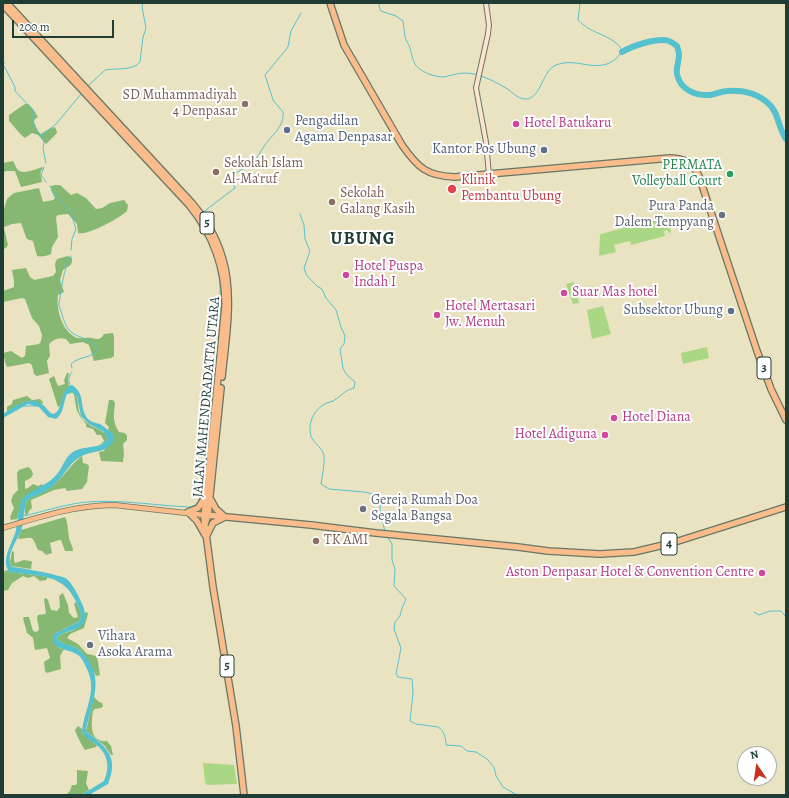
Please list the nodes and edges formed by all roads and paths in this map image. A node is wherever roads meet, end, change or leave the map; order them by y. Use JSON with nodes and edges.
{"nodes":[{"id":1,"x":7,"y":3,"type":"edge"},
{"id":2,"x":330,"y":3,"type":"edge"},
{"id":3,"x":486,"y":3,"type":"edge"},
{"id":4,"x":3,"y":5,"type":"edge"},
{"id":5,"x":489,"y":175,"type":"junction"},
{"id":6,"x":786,"y":420,"type":"edge"},
{"id":7,"x":208,"y":495,"type":"junction"},
{"id":8,"x":786,"y":507,"type":"edge"},
{"id":9,"x":188,"y":512,"type":"junction"},
{"id":10,"x":206,"y":515,"type":"junction"},
{"id":11,"x":225,"y":517,"type":"junction"},
{"id":12,"x":3,"y":528,"type":"edge"},
{"id":13,"x":206,"y":537,"type":"junction"},
{"id":14,"x":244,"y":795,"type":"edge"}],
"edges":[{"from":1,"to":7,"type":"highway","name":"JALAN MAHENDRADATTA UTARA","number":"5"},
{"from":2,"to":5,"type":"highway","number":"3"},
{"from":3,"to":5,"type":"street"},
{"from":4,"to":7,"type":"highway","name":"JALAN MAHENDRADATTA UTARA","number":"5"},
{"from":5,"to":6,"type":"highway","number":"3"},
{"from":7,"to":9,"type":"highway"},
{"from":7,"to":10,"type":"highway","name":"JALAN MAHENDRADATTA UTARA","number":"5"},
{"from":7,"to":11,"type":"highway"},
{"from":8,"to":11,"type":"highway","number":"4"},
{"from":9,"to":10,"type":"main road"},
{"from":9,"to":12,"type":"main road"},
{"from":9,"to":13,"type":"highway"},
{"from":10,"to":11,"type":"highway","number":"4"},
{"from":10,"to":13,"type":"highway","number":"5"},
{"from":11,"to":13,"type":"highway"},
{"from":13,"to":14,"type":"highway","number":"5"}]}
